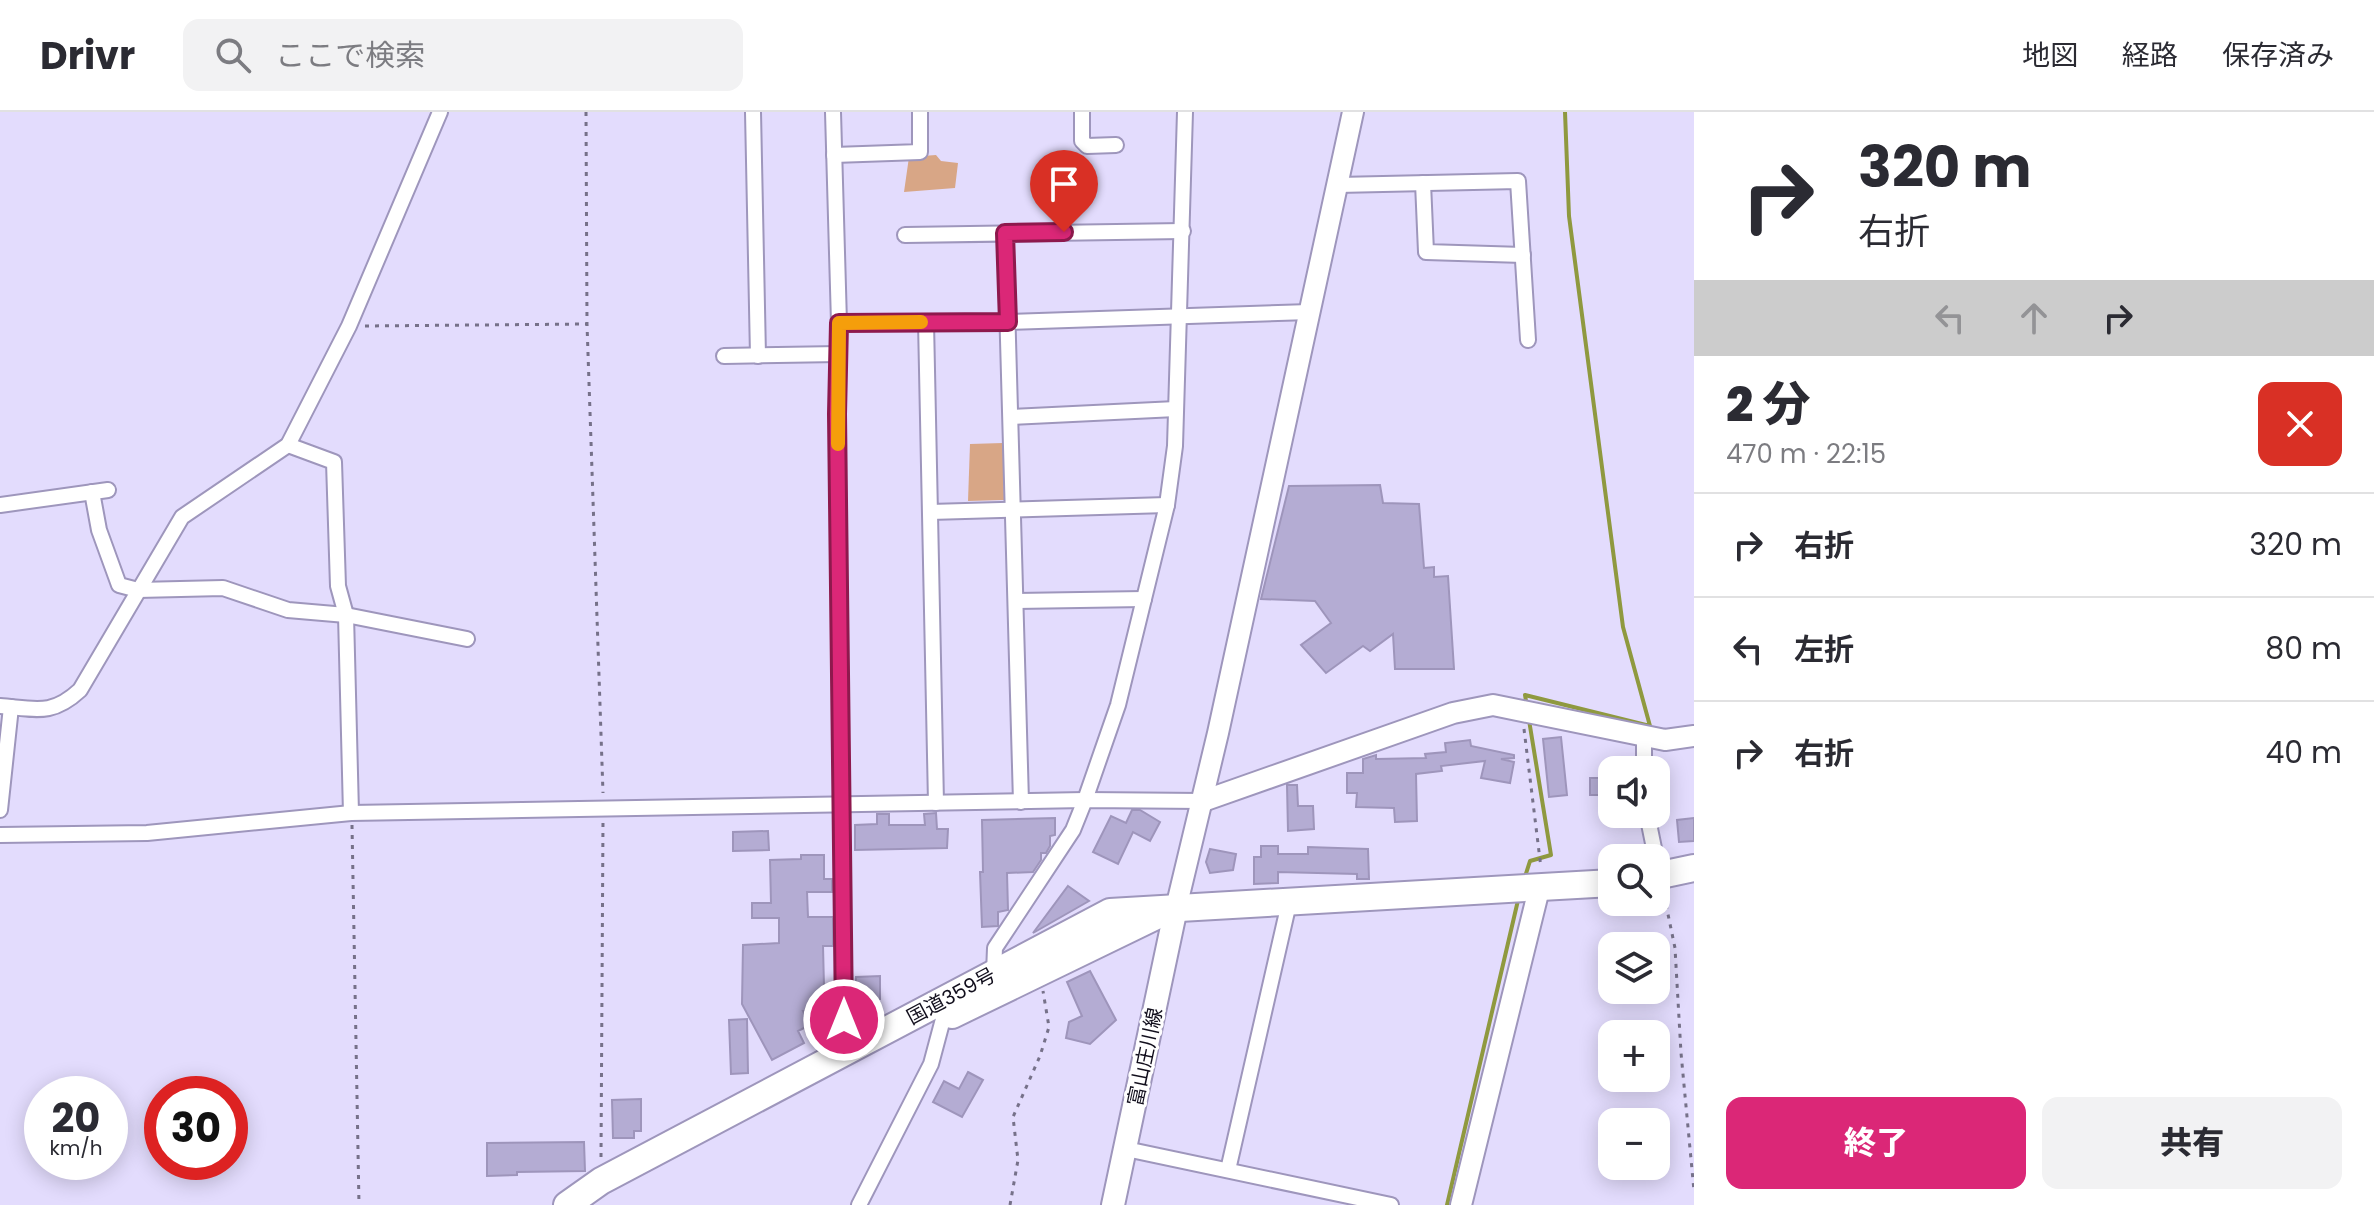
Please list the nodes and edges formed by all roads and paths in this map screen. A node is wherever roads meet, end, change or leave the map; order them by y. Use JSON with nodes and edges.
{"nodes":[{"id":1,"x":440,"y":112,"type":"edge"},
{"id":2,"x":586,"y":112,"type":"edge"},
{"id":3,"x":753,"y":112,"type":"edge"},
{"id":4,"x":833,"y":112,"type":"edge"},
{"id":5,"x":920,"y":112,"type":"edge"},
{"id":6,"x":1082,"y":112,"type":"edge"},
{"id":7,"x":1185,"y":112,"type":"edge"},
{"id":8,"x":1353,"y":112,"type":"edge"},
{"id":9,"x":1116,"y":145,"type":"dead end"},
{"id":10,"x":834,"y":155,"type":"junction"},
{"id":11,"x":1423,"y":183,"type":"junction"},
{"id":12,"x":1338,"y":185,"type":"junction"},
{"id":13,"x":1183,"y":231,"type":"junction"},
{"id":14,"x":1005,"y":233,"type":"junction"},
{"id":15,"x":905,"y":235,"type":"dead end"},
{"id":16,"x":1523,"y":255,"type":"junction"},
{"id":17,"x":1310,"y":312,"type":"junction"},
{"id":18,"x":1179,"y":317,"type":"junction"},
{"id":19,"x":926,"y":322,"type":"junction"},
{"id":20,"x":1008,"y":322,"type":"junction"},
{"id":21,"x":839,"y":323,"type":"junction"},
{"id":22,"x":587,"y":324,"type":"junction"},
{"id":23,"x":349,"y":326,"type":"junction"},
{"id":24,"x":1528,"y":340,"type":"dead end"},
{"id":25,"x":839,"y":354,"type":"junction"},
{"id":26,"x":724,"y":356,"type":"dead end"},
{"id":27,"x":758,"y":356,"type":"junction"},
{"id":28,"x":1176,"y":409,"type":"junction"},
{"id":29,"x":1011,"y":417,"type":"junction"},
{"id":30,"x":288,"y":445,"type":"junction"},
{"id":31,"x":108,"y":490,"type":"dead end"},
{"id":32,"x":92,"y":492,"type":"junction"},
{"id":33,"x":0,"y":505,"type":"edge"},
{"id":34,"x":1167,"y":505,"type":"junction"},
{"id":35,"x":1014,"y":509,"type":"junction"},
{"id":36,"x":930,"y":512,"type":"junction"},
{"id":37,"x":138,"y":590,"type":"junction"},
{"id":38,"x":1144,"y":599,"type":"junction"},
{"id":39,"x":1016,"y":601,"type":"junction"},
{"id":40,"x":346,"y":615,"type":"junction"},
{"id":41,"x":467,"y":639,"type":"dead end"},
{"id":42,"x":5,"y":707,"type":"edge"},
{"id":43,"x":1520,"y":709,"type":"junction"},
{"id":44,"x":1644,"y":736,"type":"junction"},
{"id":45,"x":1694,"y":736,"type":"edge"},
{"id":46,"x":1644,"y":756,"type":"edge"},
{"id":47,"x":1085,"y":800,"type":"junction"},
{"id":48,"x":1203,"y":801,"type":"junction"},
{"id":49,"x":1021,"y":802,"type":"junction"},
{"id":50,"x":936,"y":803,"type":"junction"},
{"id":51,"x":843,"y":804,"type":"junction"},
{"id":52,"x":0,"y":810,"type":"edge"},
{"id":53,"x":603,"y":810,"type":"junction"},
{"id":54,"x":351,"y":813,"type":"junction"},
{"id":55,"x":0,"y":835,"type":"edge"},
{"id":56,"x":1670,"y":867,"type":"edge"},
{"id":57,"x":1694,"y":868,"type":"edge"},
{"id":58,"x":1598,"y":884,"type":"edge"},
{"id":59,"x":1539,"y":889,"type":"junction"},
{"id":60,"x":1289,"y":903,"type":"junction"},
{"id":61,"x":1176,"y":908,"type":"junction"},
{"id":62,"x":1668,"y":916,"type":"edge"},
{"id":63,"x":1039,"y":972,"type":"junction"},
{"id":64,"x":994,"y":973,"type":"junction"},
{"id":65,"x":943,"y":1019,"type":"junction"},
{"id":66,"x":844,"y":1052,"type":"junction"},
{"id":67,"x":1126,"y":1149,"type":"junction"},
{"id":68,"x":1228,"y":1170,"type":"junction"},
{"id":69,"x":1694,"y":1191,"type":"edge"},
{"id":70,"x":597,"y":1193,"type":"edge"},
{"id":71,"x":359,"y":1205,"type":"edge"},
{"id":72,"x":567,"y":1205,"type":"edge"},
{"id":73,"x":859,"y":1205,"type":"edge"},
{"id":74,"x":1010,"y":1205,"type":"edge"},
{"id":75,"x":1113,"y":1205,"type":"edge"},
{"id":76,"x":1391,"y":1205,"type":"edge"},
{"id":77,"x":1461,"y":1205,"type":"edge"}],
"edges":[{"from":1,"to":23,"type":"street"},
{"from":2,"to":22,"type":"path"},
{"from":3,"to":27,"type":"street"},
{"from":4,"to":10,"type":"street"},
{"from":5,"to":10,"type":"street"},
{"from":6,"to":9,"type":"street"},
{"from":7,"to":13,"type":"street"},
{"from":8,"to":12,"type":"street"},
{"from":10,"to":21,"type":"street"},
{"from":11,"to":12,"type":"street"},
{"from":11,"to":16,"type":"street"},
{"from":11,"to":16,"type":"street"},
{"from":12,"to":17,"type":"street"},
{"from":13,"to":14,"type":"street"},
{"from":13,"to":18,"type":"street"},
{"from":14,"to":15,"type":"street"},
{"from":14,"to":20,"type":"street"},
{"from":16,"to":24,"type":"street"},
{"from":17,"to":18,"type":"street"},
{"from":17,"to":48,"type":"street"},
{"from":18,"to":20,"type":"street"},
{"from":18,"to":28,"type":"street"},
{"from":19,"to":20,"type":"street"},
{"from":19,"to":21,"type":"street"},
{"from":19,"to":36,"type":"street"},
{"from":20,"to":29,"type":"street"},
{"from":21,"to":25,"type":"street"},
{"from":22,"to":23,"type":"path"},
{"from":22,"to":53,"type":"path"},
{"from":23,"to":30,"type":"street"},
{"from":25,"to":27,"type":"street"},
{"from":25,"to":51,"type":"street"},
{"from":26,"to":27,"type":"street"},
{"from":28,"to":29,"type":"street"},
{"from":28,"to":34,"type":"street"},
{"from":29,"to":35,"type":"street"},
{"from":30,"to":37,"type":"street"},
{"from":30,"to":40,"type":"street"},
{"from":31,"to":32,"type":"street"},
{"from":32,"to":33,"type":"street"},
{"from":32,"to":37,"type":"street"},
{"from":34,"to":35,"type":"street"},
{"from":34,"to":38,"type":"street"},
{"from":35,"to":36,"type":"street"},
{"from":35,"to":39,"type":"street"},
{"from":36,"to":50,"type":"street"},
{"from":37,"to":40,"type":"street"},
{"from":37,"to":42,"type":"street"},
{"from":38,"to":39,"type":"street"},
{"from":38,"to":47,"type":"street"},
{"from":39,"to":49,"type":"street"},
{"from":40,"to":41,"type":"street"},
{"from":40,"to":54,"type":"street"},
{"from":42,"to":52,"type":"street"},
{"from":43,"to":44,"type":"street"},
{"from":43,"to":48,"type":"street"},
{"from":43,"to":59,"type":"path"},
{"from":44,"to":45,"type":"street"},
{"from":44,"to":46,"type":"street"},
{"from":47,"to":48,"type":"street"},
{"from":47,"to":49,"type":"street"},
{"from":47,"to":64,"type":"street"},
{"from":48,"to":61,"type":"street"},
{"from":49,"to":50,"type":"street"},
{"from":50,"to":51,"type":"street"},
{"from":51,"to":53,"type":"street"},
{"from":51,"to":66,"type":"street"},
{"from":53,"to":54,"type":"street"},
{"from":53,"to":70,"type":"path"},
{"from":54,"to":55,"type":"street"},
{"from":54,"to":71,"type":"path"},
{"from":56,"to":57,"type":"highway"},
{"from":58,"to":59,"type":"highway","name":"国道359号"},
{"from":59,"to":60,"type":"highway","name":"国道359号"},
{"from":59,"to":77,"type":"street"},
{"from":60,"to":61,"type":"highway","name":"国道359号"},
{"from":60,"to":68,"type":"street"},
{"from":61,"to":63,"type":"highway","name":"国道359号"},
{"from":61,"to":64,"type":"highway","name":"国道359号"},
{"from":61,"to":67,"type":"main road","name":"富山庄川線"},
{"from":62,"to":69,"type":"path"},
{"from":63,"to":65,"type":"highway","name":"国道359号"},
{"from":63,"to":74,"type":"path"},
{"from":64,"to":66,"type":"highway","name":"国道359号"},
{"from":65,"to":70,"type":"highway","name":"国道359号"},
{"from":65,"to":73,"type":"street"},
{"from":66,"to":70,"type":"highway","name":"国道359号"},
{"from":67,"to":68,"type":"street"},
{"from":67,"to":75,"type":"main road","name":"富山庄川線"},
{"from":68,"to":76,"type":"street"},
{"from":70,"to":72,"type":"highway","name":"国道359号"}]}
